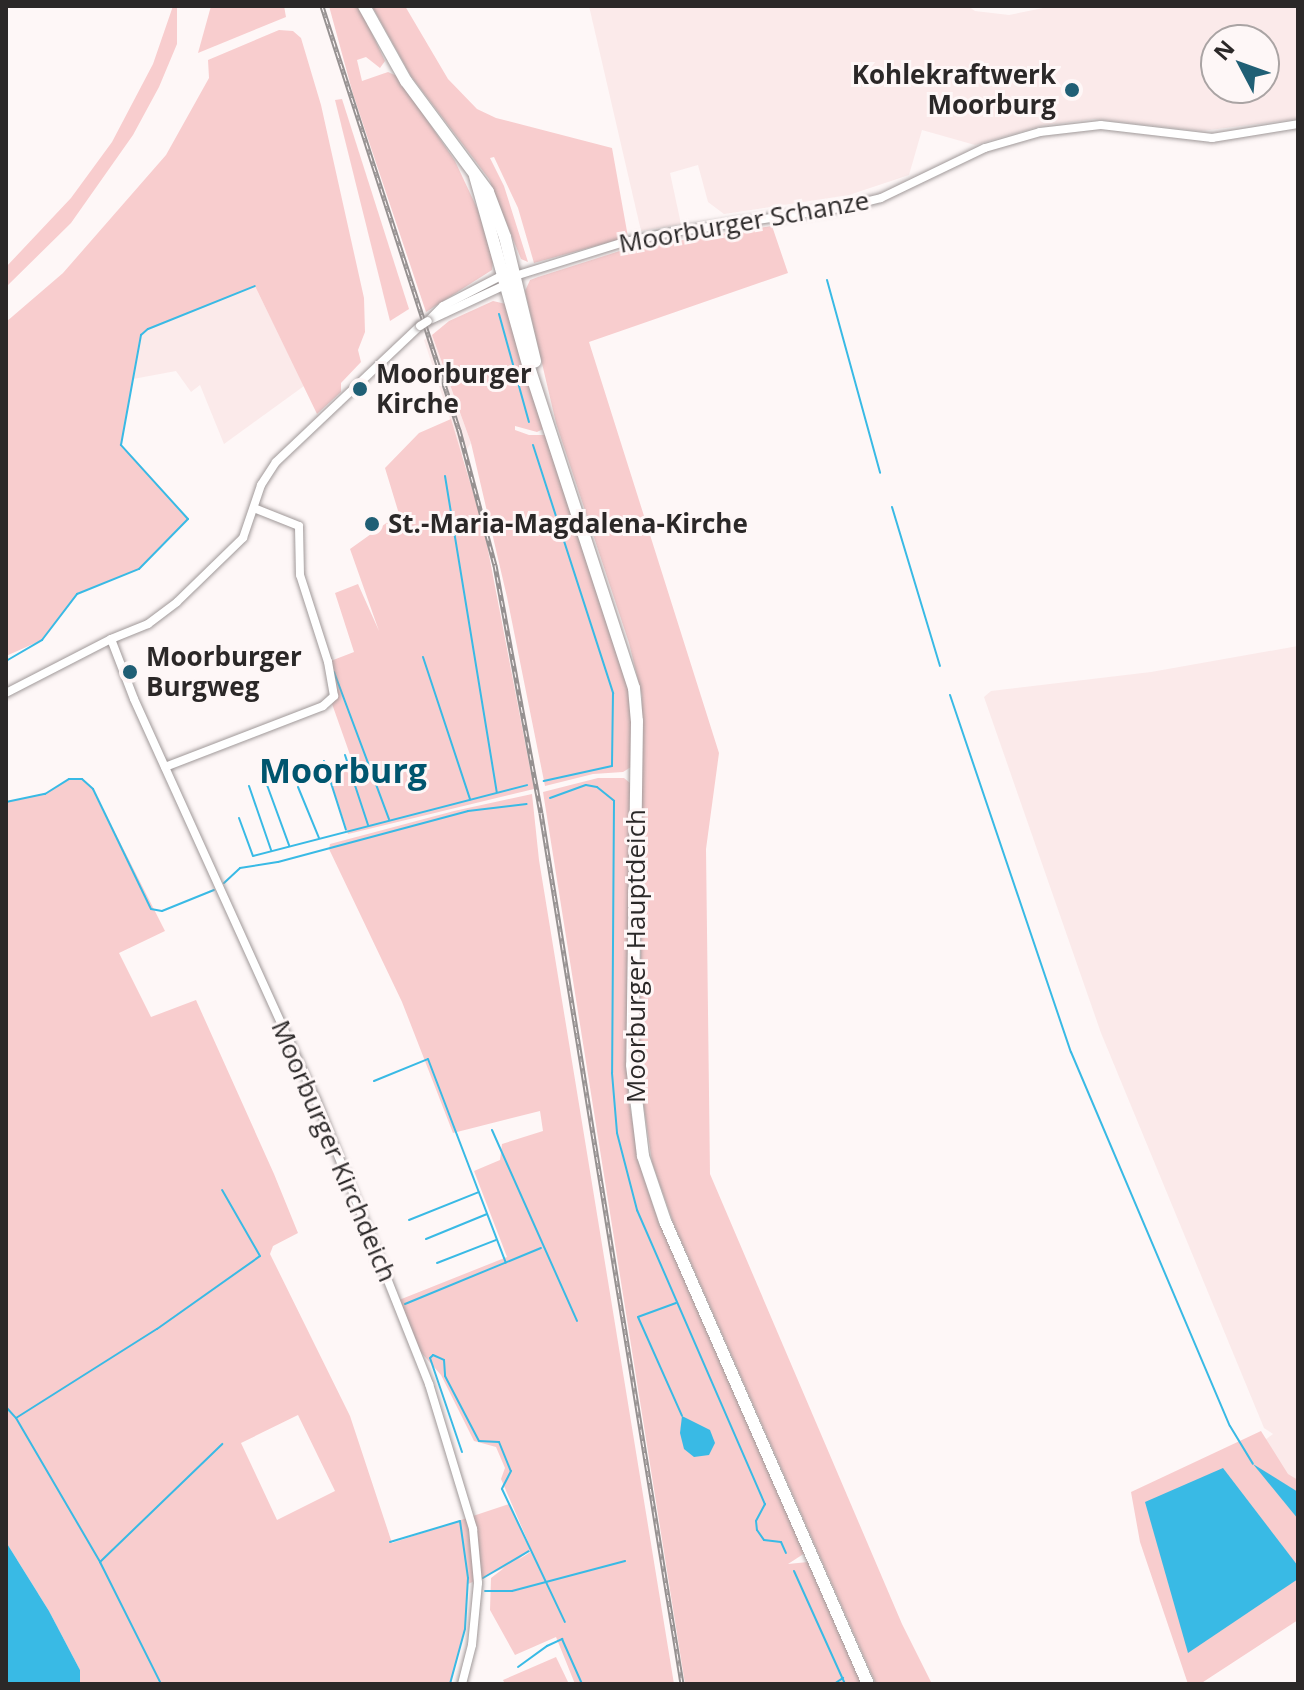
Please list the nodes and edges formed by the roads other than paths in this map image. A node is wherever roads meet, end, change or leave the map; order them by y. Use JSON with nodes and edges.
{"nodes":[{"id":1,"x":364,"y":6,"type":"edge"},
{"id":2,"x":1298,"y":124,"type":"edge"},
{"id":3,"x":508,"y":278,"type":"junction"},
{"id":4,"x":254,"y":508,"type":"junction"},
{"id":5,"x":111,"y":639,"type":"junction"},
{"id":6,"x":6,"y":693,"type":"edge"},
{"id":7,"x":165,"y":767,"type":"junction"},
{"id":8,"x":462,"y":1684,"type":"edge"},
{"id":9,"x":868,"y":1684,"type":"edge"}],
"edges":[{"from":1,"to":3,"type":"main road","name":"Moorburger Hauptdeich"},
{"from":2,"to":3,"type":"street","name":"Moorburger Schanze"},
{"from":3,"to":4,"type":"street","name":"Moorburger Schanze"},
{"from":3,"to":9,"type":"main road","name":"Moorburger Hauptdeich"},
{"from":4,"to":5,"type":"street","name":"Moorburger Schanze"},
{"from":4,"to":7,"type":"street"},
{"from":5,"to":6,"type":"street","name":"Moorburger Schanze"},
{"from":5,"to":7,"type":"street","name":"Moorburger Kirchdeich"},
{"from":7,"to":8,"type":"street","name":"Moorburger Kirchdeich"}]}
